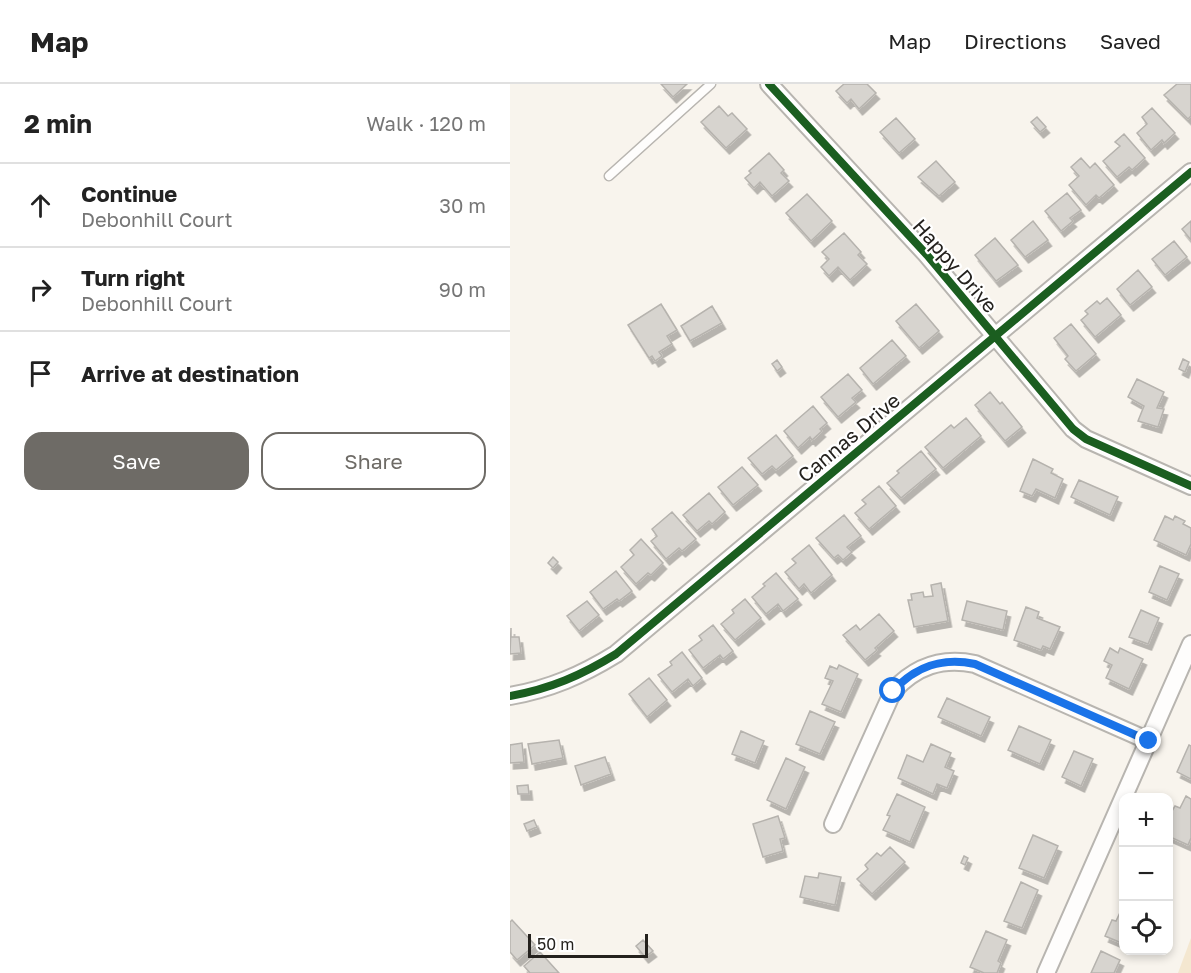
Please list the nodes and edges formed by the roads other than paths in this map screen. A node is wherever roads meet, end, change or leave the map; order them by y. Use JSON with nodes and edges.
{"nodes":[{"id":1,"x":711,"y":84,"type":"edge"},
{"id":2,"x":769,"y":84,"type":"edge"},
{"id":3,"x":1191,"y":172,"type":"edge"},
{"id":4,"x":609,"y":176,"type":"dead end"},
{"id":5,"x":996,"y":337,"type":"junction"},
{"id":6,"x":1191,"y":486,"type":"edge"},
{"id":7,"x":1191,"y":645,"type":"edge"},
{"id":8,"x":510,"y":696,"type":"edge"},
{"id":9,"x":1149,"y":741,"type":"junction"},
{"id":10,"x":833,"y":824,"type":"dead end"},
{"id":11,"x":1046,"y":973,"type":"edge"}],
"edges":[{"from":1,"to":4,"type":"lane"},
{"from":2,"to":5,"type":"street","name":"Happy Drive"},
{"from":3,"to":5,"type":"street","name":"Cannas Drive"},
{"from":5,"to":6,"type":"street","name":"Happy Drive"},
{"from":5,"to":8,"type":"street","name":"Cannas Drive"},
{"from":7,"to":9,"type":"street"},
{"from":9,"to":10,"type":"street"},
{"from":9,"to":11,"type":"street"}]}
